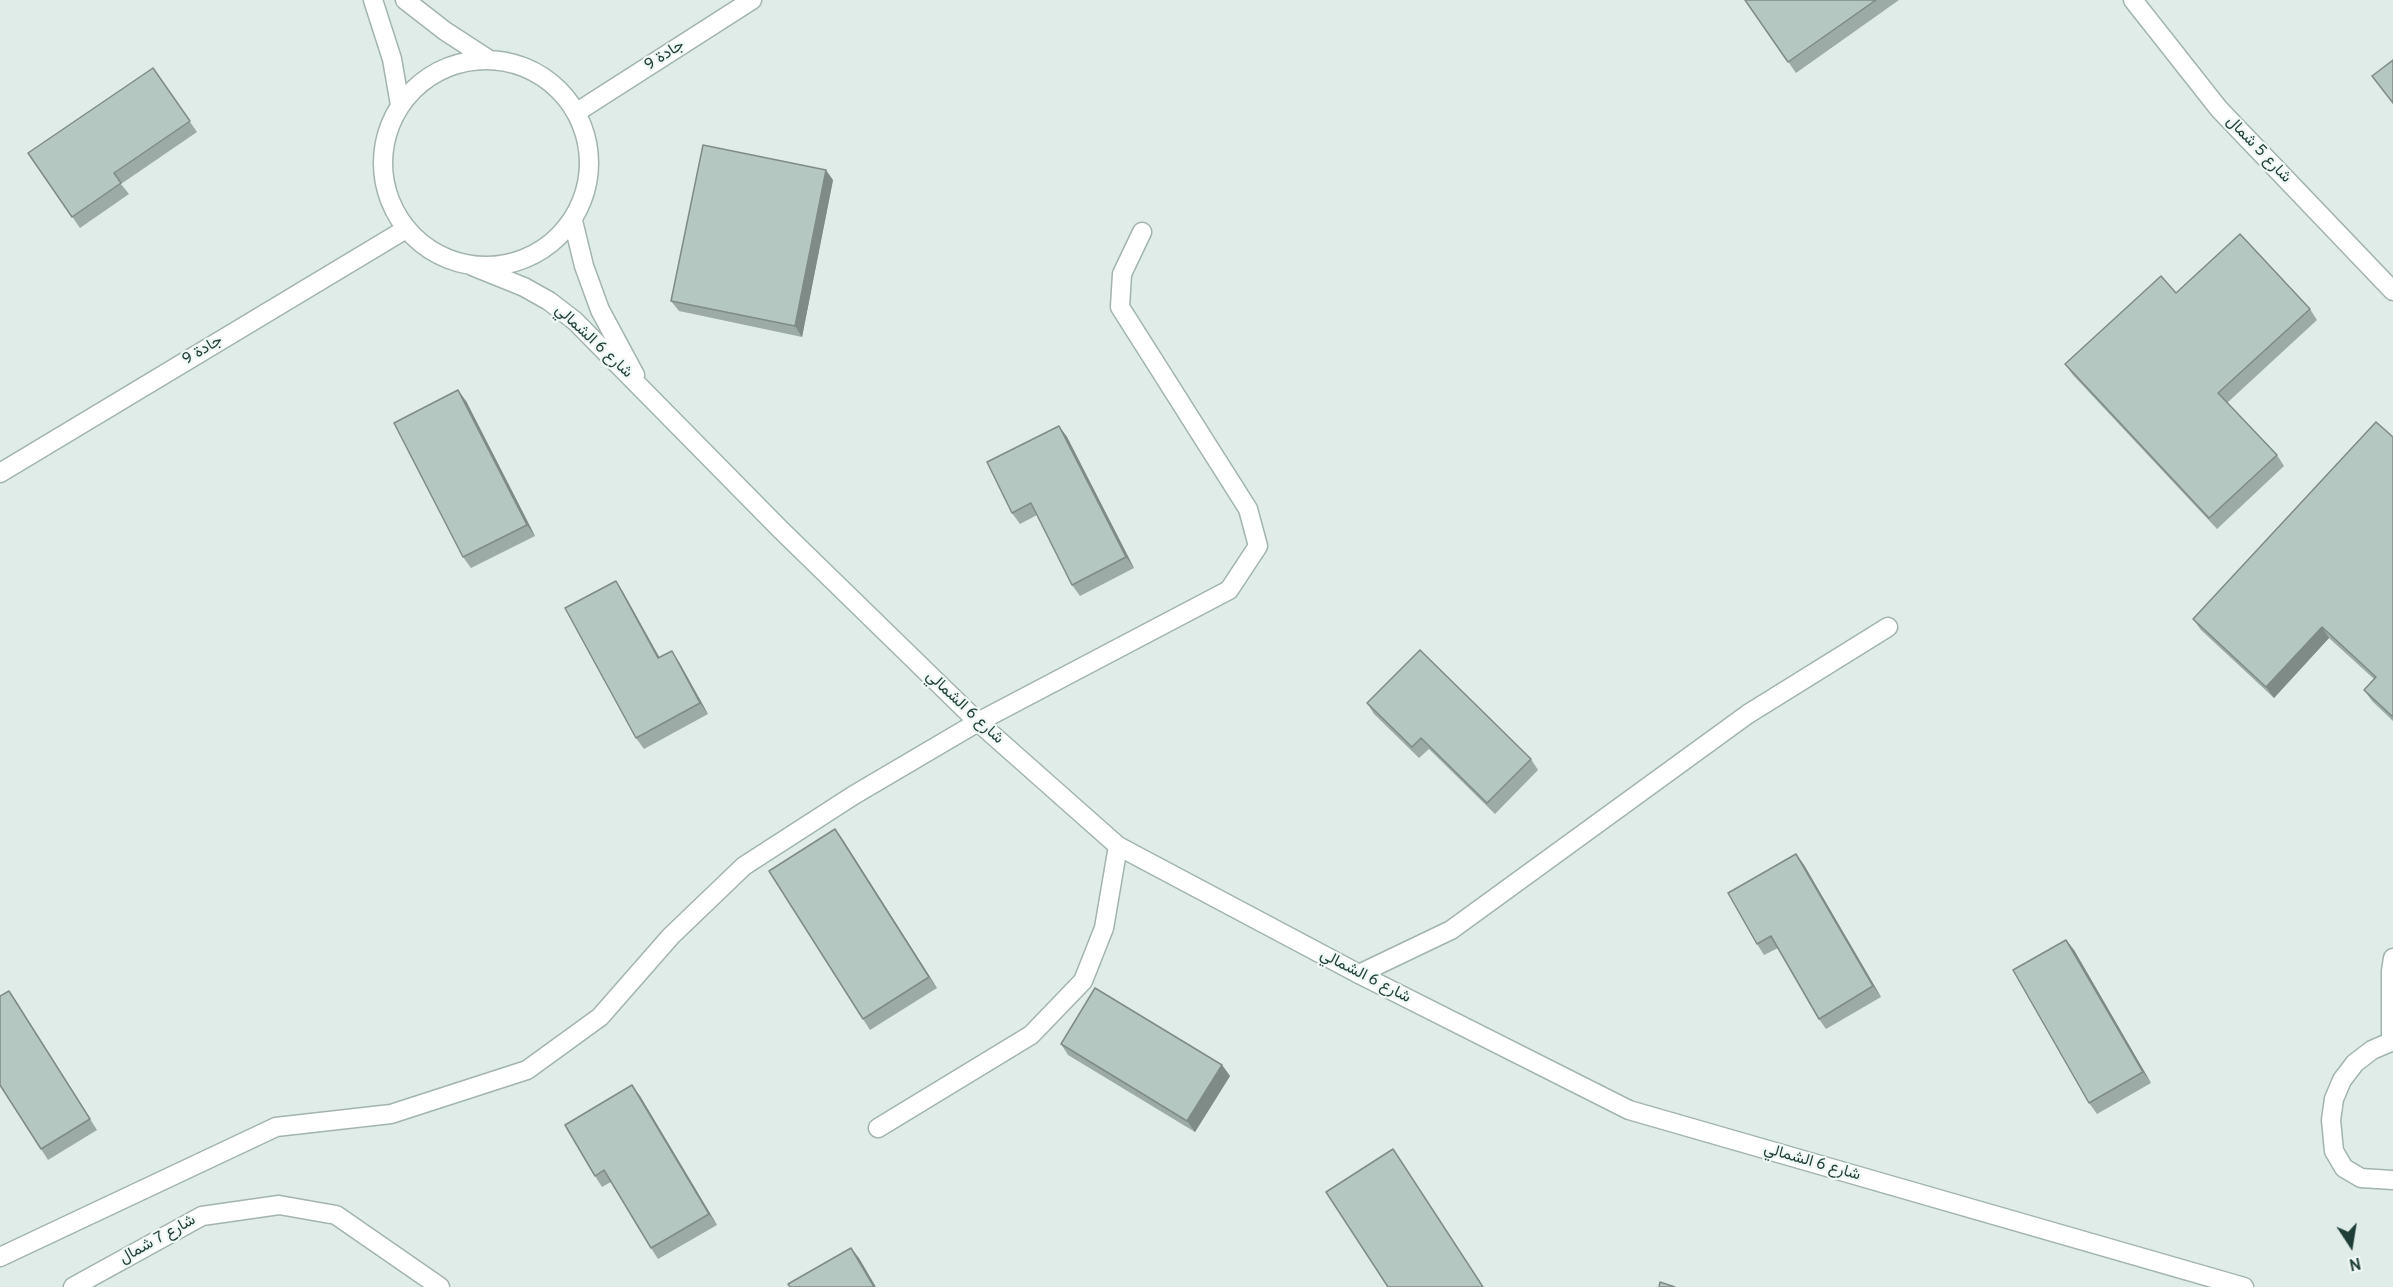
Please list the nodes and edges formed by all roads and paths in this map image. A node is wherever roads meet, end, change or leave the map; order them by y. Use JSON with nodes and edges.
{"nodes":[{"id":1,"x":373,"y":0,"type":"edge"},
{"id":2,"x":405,"y":0,"type":"edge"},
{"id":3,"x":752,"y":0,"type":"edge"},
{"id":4,"x":2133,"y":0,"type":"edge"},
{"id":5,"x":488,"y":60,"type":"junction"},
{"id":6,"x":400,"y":105,"type":"junction"},
{"id":7,"x":577,"y":112,"type":"junction"},
{"id":8,"x":573,"y":221,"type":"junction"},
{"id":9,"x":406,"y":230,"type":"junction"},
{"id":10,"x":1143,"y":232,"type":"dead end"},
{"id":11,"x":472,"y":266,"type":"junction"},
{"id":12,"x":2393,"y":291,"type":"edge"},
{"id":13,"x":645,"y":392,"type":"junction"},
{"id":14,"x":0,"y":472,"type":"edge"},
{"id":15,"x":1888,"y":627,"type":"dead end"},
{"id":16,"x":978,"y":722,"type":"junction"},
{"id":17,"x":1118,"y":846,"type":"junction"},
{"id":18,"x":2393,"y":958,"type":"edge"},
{"id":19,"x":1359,"y":974,"type":"junction"},
{"id":20,"x":2392,"y":1041,"type":"edge"},
{"id":21,"x":878,"y":1128,"type":"dead end"},
{"id":22,"x":2393,"y":1180,"type":"edge"},
{"id":23,"x":0,"y":1257,"type":"edge"},
{"id":24,"x":73,"y":1287,"type":"edge"},
{"id":25,"x":440,"y":1287,"type":"edge"},
{"id":26,"x":2244,"y":1287,"type":"edge"}],
"edges":[{"from":1,"to":6,"type":"street"},
{"from":2,"to":5,"type":"street"},
{"from":3,"to":7,"type":"street","name":"جادة 9"},
{"from":4,"to":12,"type":"street","name":"شارع 5 شمال"},
{"from":5,"to":6,"type":"street"},
{"from":5,"to":7,"type":"street"},
{"from":6,"to":9,"type":"street"},
{"from":7,"to":8,"type":"street"},
{"from":8,"to":11,"type":"street"},
{"from":8,"to":13,"type":"street","name":"شارع 6 الشمالي"},
{"from":9,"to":11,"type":"street"},
{"from":9,"to":14,"type":"street","name":"جادة 9"},
{"from":10,"to":16,"type":"street"},
{"from":11,"to":13,"type":"street","name":"شارع 6 الشمالي"},
{"from":13,"to":16,"type":"street","name":"شارع 6 الشمالي"},
{"from":15,"to":19,"type":"street"},
{"from":16,"to":17,"type":"street","name":"شارع 6 الشمالي"},
{"from":16,"to":23,"type":"street"},
{"from":17,"to":19,"type":"street","name":"شارع 6 الشمالي"},
{"from":17,"to":21,"type":"street"},
{"from":18,"to":20,"type":"street"},
{"from":19,"to":26,"type":"street","name":"شارع 6 الشمالي"},
{"from":20,"to":22,"type":"street"},
{"from":24,"to":25,"type":"street","name":"شارع 7 شمال"}]}
